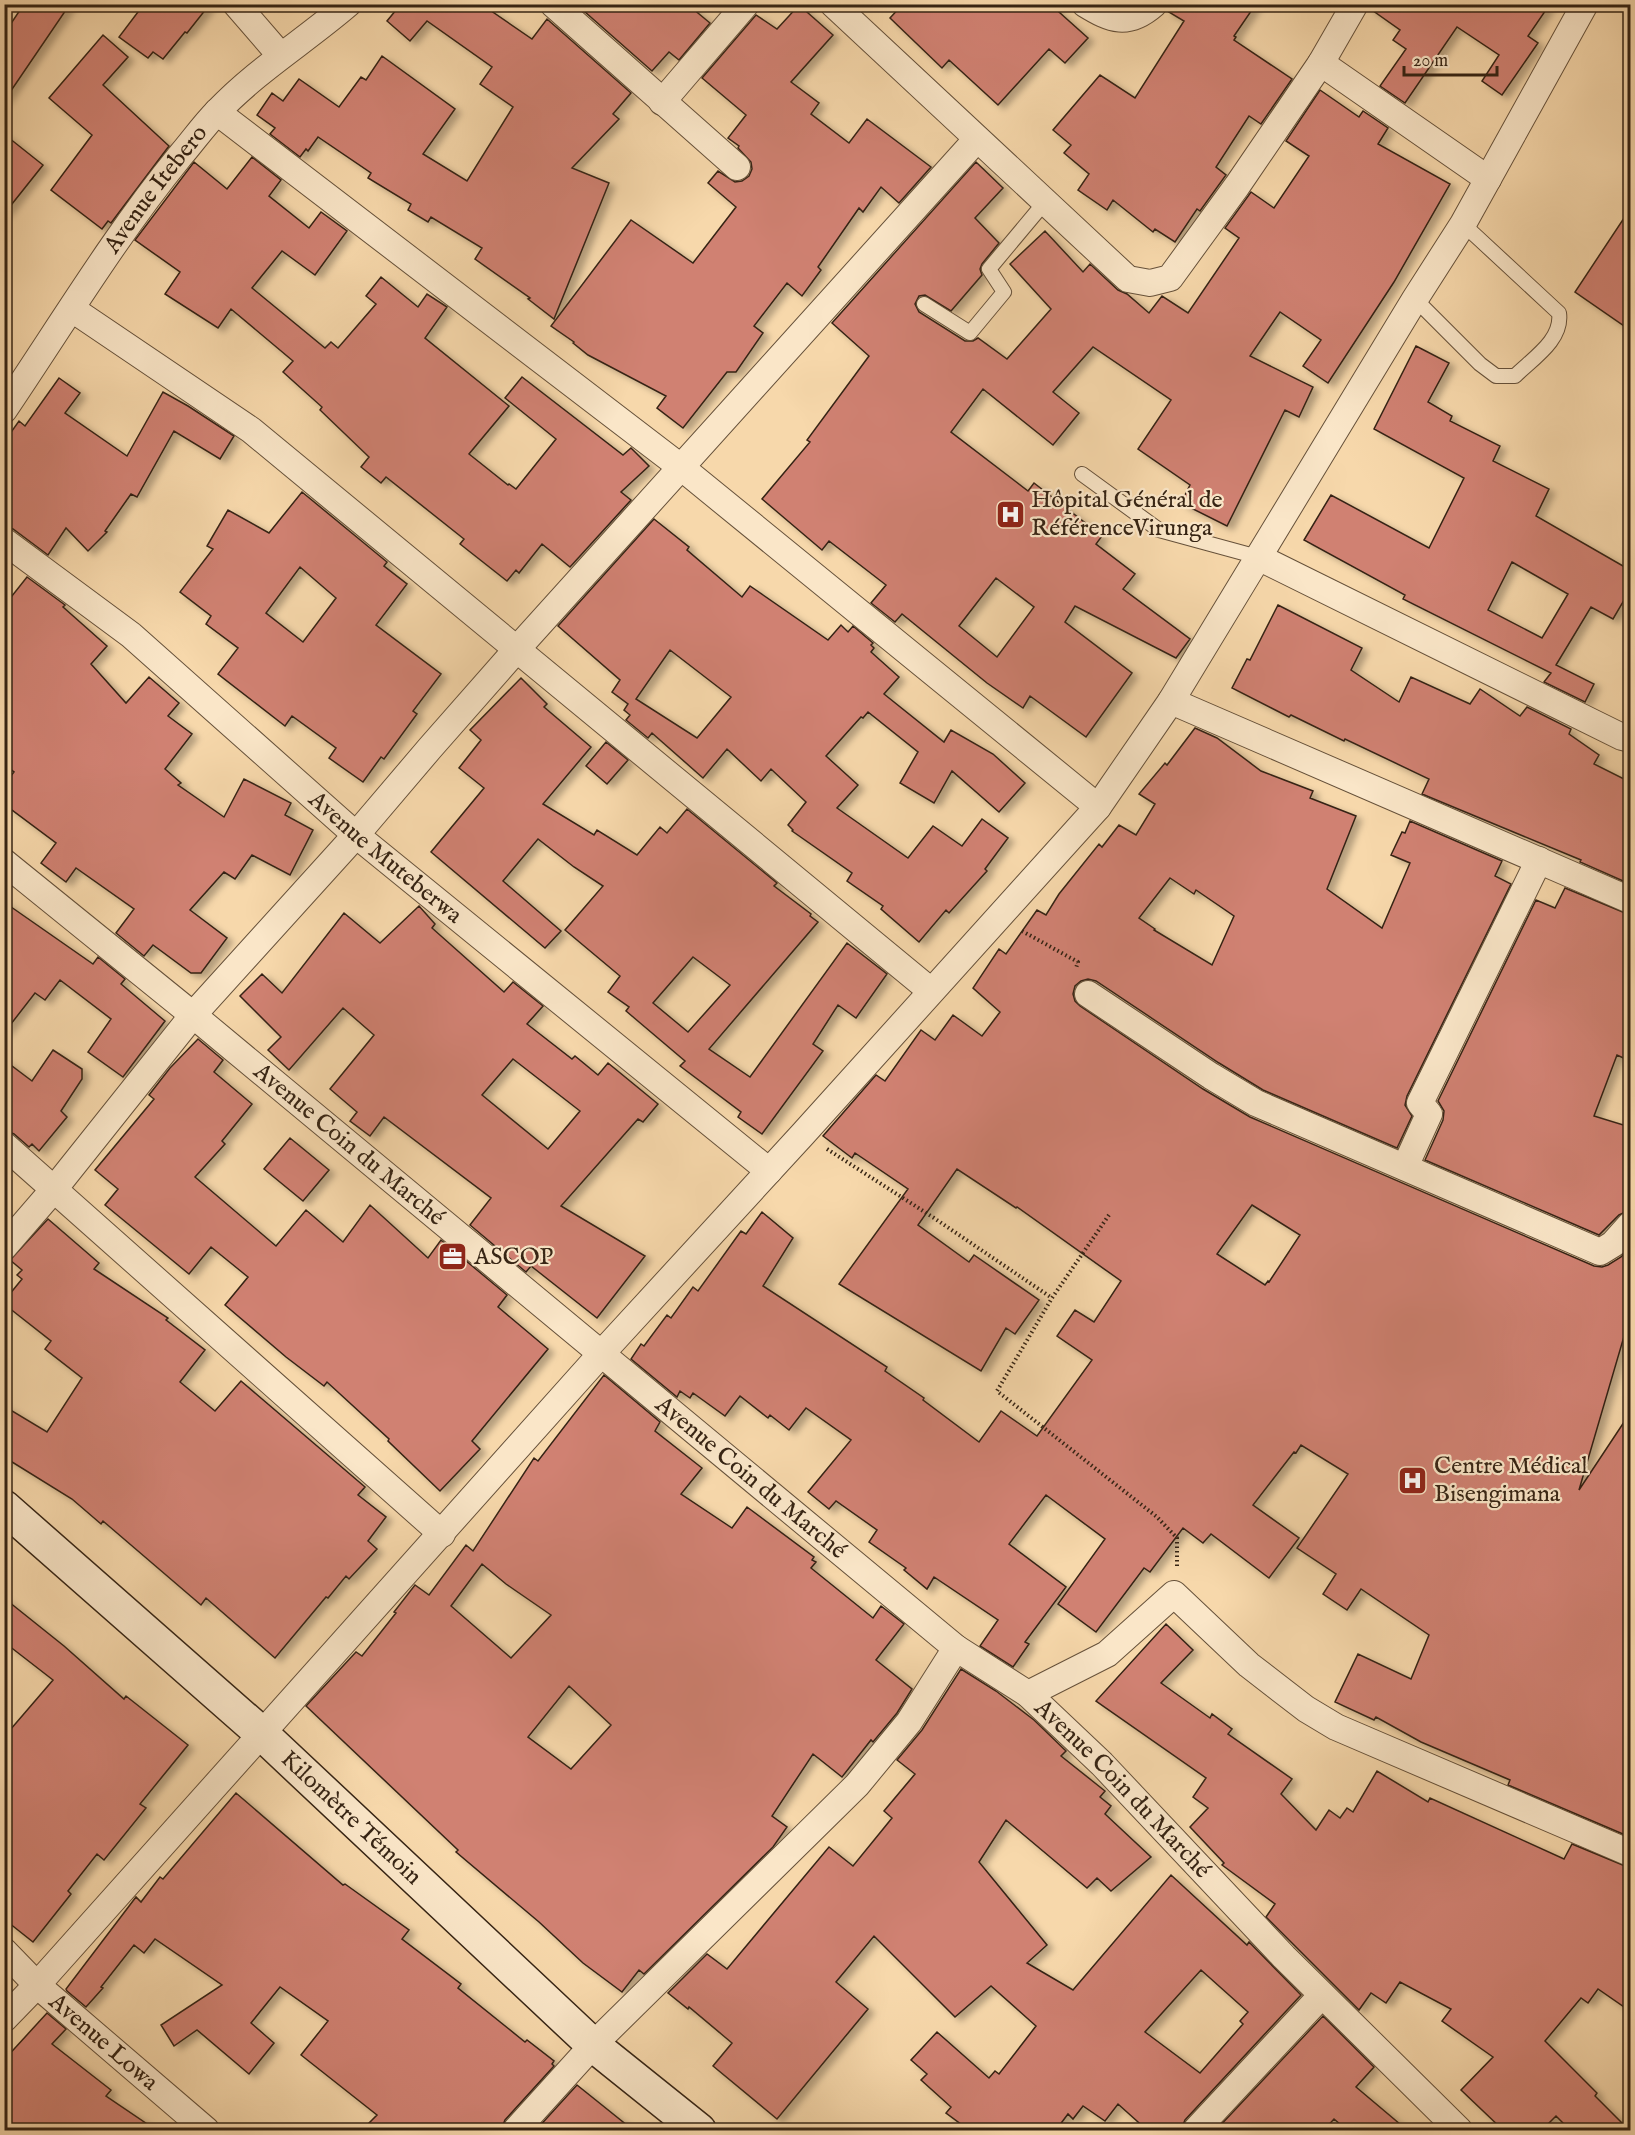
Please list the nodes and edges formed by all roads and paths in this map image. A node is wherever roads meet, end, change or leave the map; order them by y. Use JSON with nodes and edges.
{"nodes":[{"id":1,"x":236,"y":4,"type":"edge"},
{"id":2,"x":348,"y":4,"type":"edge"},
{"id":3,"x":553,"y":4,"type":"edge"},
{"id":4,"x":746,"y":4,"type":"edge"},
{"id":5,"x":833,"y":4,"type":"edge"},
{"id":6,"x":1085,"y":4,"type":"edge"},
{"id":7,"x":1154,"y":4,"type":"edge"},
{"id":8,"x":1355,"y":4,"type":"edge"},
{"id":9,"x":1585,"y":4,"type":"edge"},
{"id":10,"x":280,"y":55,"type":"junction"},
{"id":11,"x":1321,"y":63,"type":"junction"},
{"id":12,"x":662,"y":102,"type":"junction"},
{"id":13,"x":217,"y":112,"type":"junction"},
{"id":14,"x":976,"y":140,"type":"junction"},
{"id":15,"x":737,"y":167,"type":"dead end"},
{"id":16,"x":1488,"y":179,"type":"junction"},
{"id":17,"x":1045,"y":202,"type":"junction"},
{"id":18,"x":1463,"y":224,"type":"junction"},
{"id":19,"x":1415,"y":299,"type":"junction"},
{"id":20,"x":924,"y":304,"type":"dead end"},
{"id":21,"x":72,"y":309,"type":"junction"},
{"id":22,"x":4,"y":410,"type":"edge"},
{"id":23,"x":682,"y":468,"type":"junction"},
{"id":24,"x":1082,"y":474,"type":"dead end"},
{"id":25,"x":4,"y":541,"type":"edge"},
{"id":26,"x":1258,"y":557,"type":"junction"},
{"id":27,"x":518,"y":649,"type":"junction"},
{"id":28,"x":1171,"y":701,"type":"junction"},
{"id":29,"x":1630,"y":740,"type":"edge"},
{"id":30,"x":1098,"y":807,"type":"junction"},
{"id":31,"x":356,"y":835,"type":"junction"},
{"id":32,"x":1539,"y":860,"type":"junction"},
{"id":33,"x":4,"y":862,"type":"edge"},
{"id":34,"x":1630,"y":900,"type":"edge"},
{"id":35,"x":997,"y":917,"type":"junction"},
{"id":36,"x":931,"y":992,"type":"junction"},
{"id":37,"x":1088,"y":994,"type":"joint"},
{"id":38,"x":193,"y":1015,"type":"junction"},
{"id":39,"x":803,"y":1134,"type":"junction"},
{"id":40,"x":4,"y":1145,"type":"edge"},
{"id":41,"x":1405,"y":1167,"type":"junction"},
{"id":42,"x":769,"y":1171,"type":"junction"},
{"id":43,"x":56,"y":1188,"type":"junction"},
{"id":44,"x":1109,"y":1215,"type":"dead end"},
{"id":45,"x":1630,"y":1225,"type":"edge"},
{"id":46,"x":4,"y":1247,"type":"edge"},
{"id":47,"x":1052,"y":1298,"type":"junction"},
{"id":48,"x":601,"y":1354,"type":"junction"},
{"id":49,"x":4,"y":1507,"type":"edge"},
{"id":50,"x":442,"y":1534,"type":"junction"},
{"id":51,"x":1174,"y":1594,"type":"junction"},
{"id":52,"x":956,"y":1648,"type":"junction"},
{"id":53,"x":1028,"y":1694,"type":"junction"},
{"id":54,"x":261,"y":1733,"type":"junction"},
{"id":55,"x":1630,"y":1853,"type":"edge"},
{"id":56,"x":4,"y":1951,"type":"edge"},
{"id":57,"x":37,"y":1985,"type":"junction"},
{"id":58,"x":1322,"y":1995,"type":"junction"},
{"id":59,"x":4,"y":2019,"type":"edge"},
{"id":60,"x":593,"y":2045,"type":"junction"},
{"id":61,"x":1451,"y":2128,"type":"edge"},
{"id":62,"x":206,"y":2130,"type":"edge"},
{"id":63,"x":516,"y":2130,"type":"edge"},
{"id":64,"x":699,"y":2130,"type":"edge"},
{"id":65,"x":1196,"y":2130,"type":"edge"}],
"edges":[{"from":1,"to":10,"type":"street"},
{"from":2,"to":10,"type":"street","name":"Avenue Itebero"},
{"from":3,"to":12,"type":"street"},
{"from":4,"to":12,"type":"street"},
{"from":5,"to":14,"type":"street"},
{"from":6,"to":7,"type":"street"},
{"from":8,"to":11,"type":"street"},
{"from":9,"to":16,"type":"street"},
{"from":10,"to":13,"type":"street","name":"Avenue Itebero"},
{"from":11,"to":16,"type":"street"},
{"from":11,"to":17,"type":"street"},
{"from":12,"to":15,"type":"street"},
{"from":13,"to":21,"type":"street","name":"Avenue Itebero"},
{"from":13,"to":23,"type":"street"},
{"from":14,"to":17,"type":"street"},
{"from":14,"to":23,"type":"street"},
{"from":16,"to":18,"type":"street"},
{"from":17,"to":20,"type":"lane"},
{"from":18,"to":19,"type":"street"},
{"from":18,"to":19,"type":"lane"},
{"from":19,"to":26,"type":"street"},
{"from":21,"to":22,"type":"street","name":"Avenue Itebero"},
{"from":21,"to":27,"type":"street"},
{"from":23,"to":27,"type":"street"},
{"from":23,"to":30,"type":"street"},
{"from":24,"to":26,"type":"lane"},
{"from":25,"to":31,"type":"street","name":"Avenue Muteberwa"},
{"from":26,"to":28,"type":"street"},
{"from":26,"to":29,"type":"street"},
{"from":27,"to":31,"type":"street"},
{"from":27,"to":36,"type":"street"},
{"from":28,"to":30,"type":"street"},
{"from":28,"to":32,"type":"street"},
{"from":30,"to":35,"type":"street"},
{"from":31,"to":38,"type":"street"},
{"from":31,"to":42,"type":"street","name":"Avenue Muteberwa"},
{"from":32,"to":34,"type":"street"},
{"from":32,"to":41,"type":"street"},
{"from":33,"to":38,"type":"street","name":"Avenue Coin du Marché"},
{"from":35,"to":36,"type":"street"},
{"from":35,"to":37,"type":"path"},
{"from":36,"to":39,"type":"street"},
{"from":37,"to":41,"type":"street"},
{"from":38,"to":43,"type":"street"},
{"from":38,"to":48,"type":"street","name":"Avenue Coin du Marché"},
{"from":39,"to":42,"type":"street"},
{"from":39,"to":47,"type":"path"},
{"from":40,"to":43,"type":"street"},
{"from":41,"to":45,"type":"street"},
{"from":42,"to":48,"type":"street"},
{"from":43,"to":46,"type":"street"},
{"from":43,"to":50,"type":"street"},
{"from":44,"to":47,"type":"path"},
{"from":47,"to":51,"type":"path"},
{"from":48,"to":50,"type":"street"},
{"from":48,"to":52,"type":"street","name":"Avenue Coin du Marché"},
{"from":49,"to":54,"type":"main road","name":"Kilomètre Témoin"},
{"from":50,"to":54,"type":"street"},
{"from":51,"to":53,"type":"street"},
{"from":51,"to":55,"type":"street"},
{"from":52,"to":53,"type":"street","name":"Avenue Coin du Marché"},
{"from":52,"to":60,"type":"street"},
{"from":53,"to":58,"type":"street","name":"Avenue Coin du Marché"},
{"from":54,"to":57,"type":"street"},
{"from":54,"to":60,"type":"main road","name":"Kilomètre Témoin"},
{"from":56,"to":57,"type":"street","name":"Avenue Lowa"},
{"from":57,"to":59,"type":"street"},
{"from":57,"to":62,"type":"street","name":"Avenue Lowa"},
{"from":58,"to":61,"type":"street","name":"Avenue Coin du Marché"},
{"from":58,"to":65,"type":"street"},
{"from":60,"to":63,"type":"street"},
{"from":60,"to":64,"type":"main road","name":"Kilomètre Témoin"}]}
